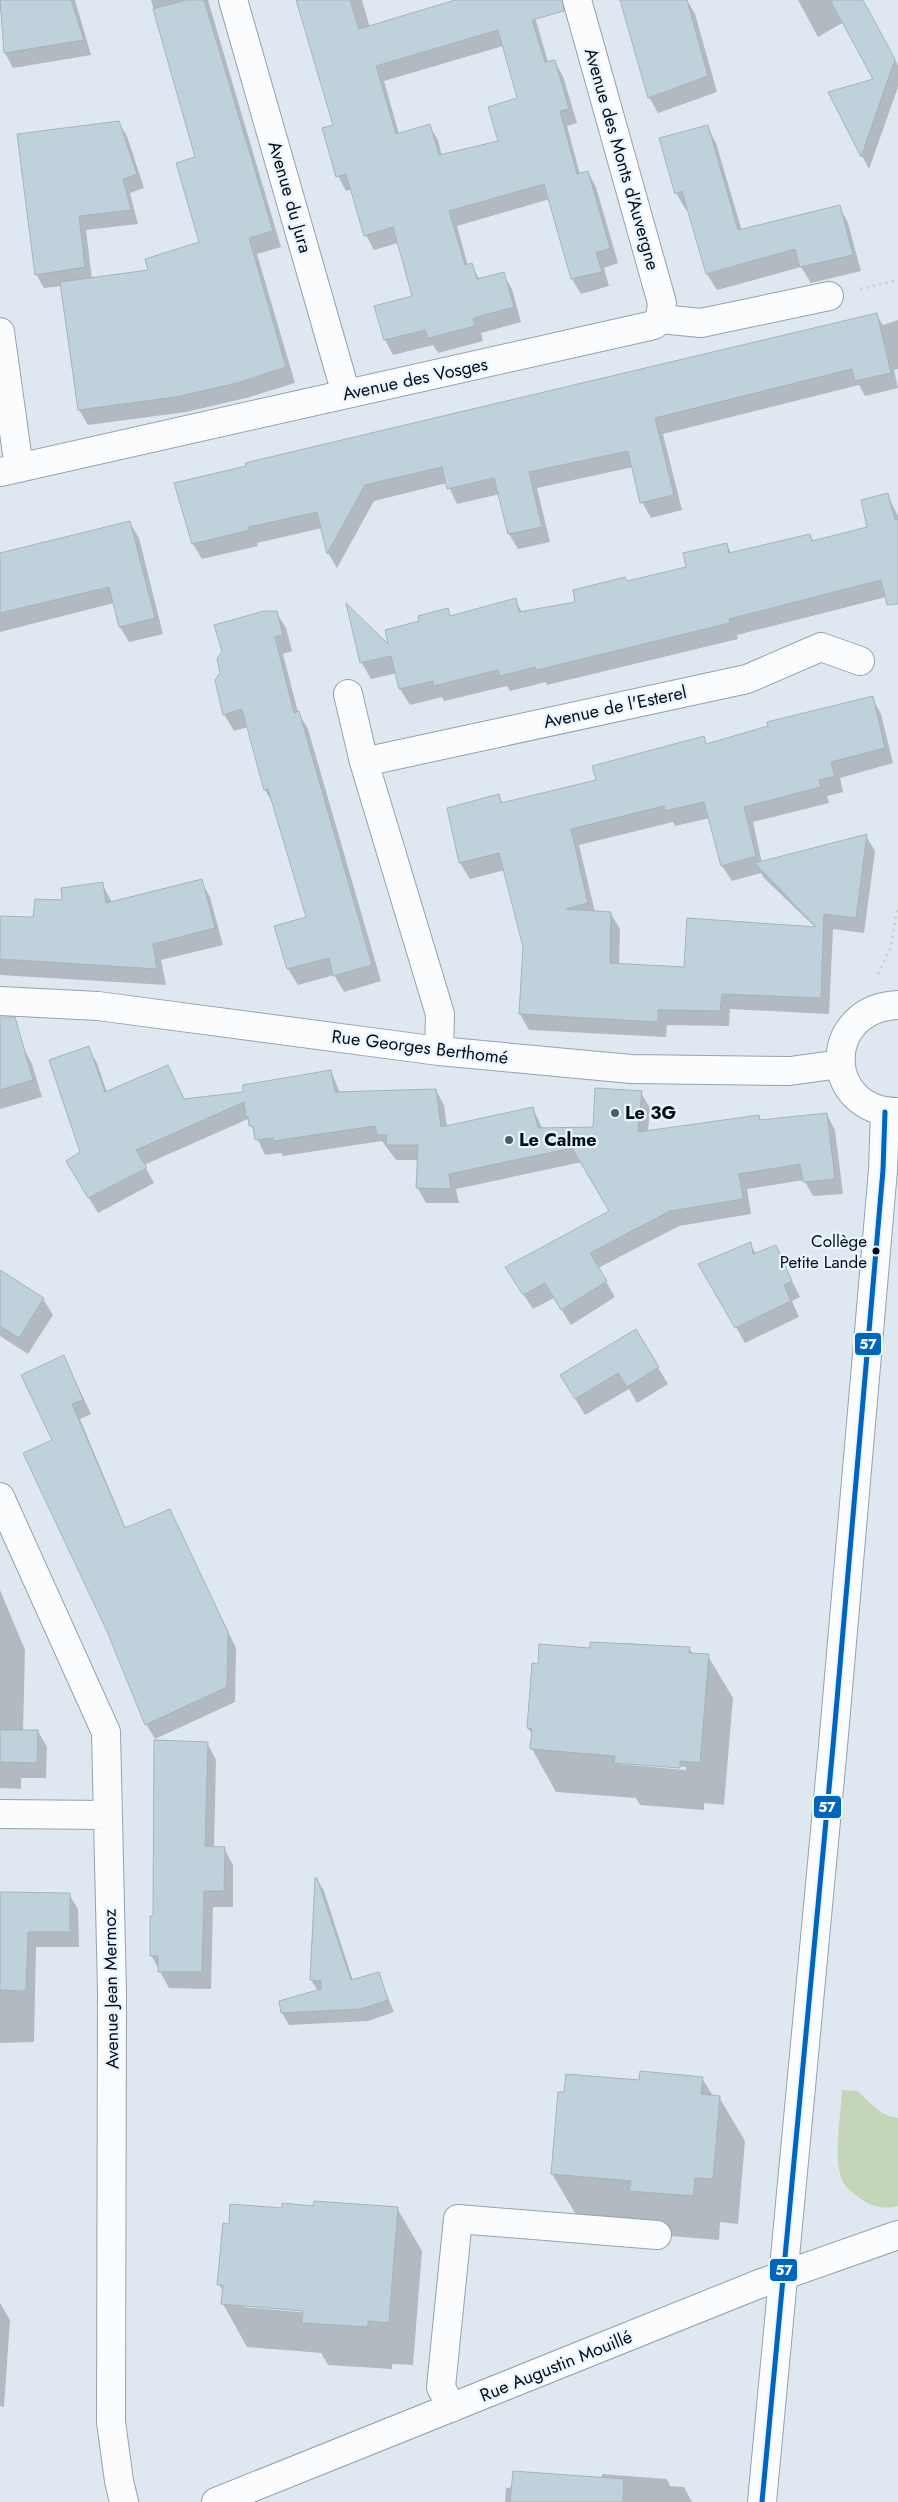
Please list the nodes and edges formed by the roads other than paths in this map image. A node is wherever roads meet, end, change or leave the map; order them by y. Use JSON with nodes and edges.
{"nodes":[{"id":1,"x":233,"y":0,"type":"edge"},
{"id":2,"x":577,"y":0,"type":"edge"},
{"id":3,"x":829,"y":296,"type":"dead end"},
{"id":4,"x":660,"y":319,"type":"junction"},
{"id":5,"x":0,"y":332,"type":"edge"},
{"id":6,"x":346,"y":394,"type":"junction"},
{"id":7,"x":10,"y":470,"type":"edge"},
{"id":8,"x":860,"y":661,"type":"dead end"},
{"id":9,"x":348,"y":694,"type":"dead end"},
{"id":10,"x":364,"y":762,"type":"junction"},
{"id":11,"x":0,"y":1001,"type":"edge"},
{"id":12,"x":898,"y":1005,"type":"edge"},
{"id":13,"x":439,"y":1051,"type":"junction"},
{"id":14,"x":840,"y":1064,"type":"junction"},
{"id":15,"x":892,"y":1112,"type":"edge"},
{"id":16,"x":0,"y":1497,"type":"edge"},
{"id":17,"x":0,"y":1814,"type":"edge"},
{"id":18,"x":107,"y":1815,"type":"junction"},
{"id":19,"x":657,"y":2234,"type":"dead end"},
{"id":20,"x":898,"y":2235,"type":"edge"},
{"id":21,"x":784,"y":2275,"type":"junction"},
{"id":22,"x":451,"y":2408,"type":"junction"},
{"id":23,"x":124,"y":2502,"type":"edge"},
{"id":24,"x":216,"y":2502,"type":"edge"},
{"id":25,"x":762,"y":2502,"type":"edge"}],
"edges":[{"from":1,"to":6,"type":"street","name":"Avenue du Jura"},
{"from":2,"to":4,"type":"street","name":"Avenue des Monts d'Auvergne"},
{"from":3,"to":4,"type":"street"},
{"from":4,"to":6,"type":"street","name":"Avenue des Vosges"},
{"from":5,"to":7,"type":"street"},
{"from":6,"to":7,"type":"street","name":"Avenue des Vosges"},
{"from":8,"to":10,"type":"street","name":"Avenue de l'Esterel"},
{"from":9,"to":10,"type":"street"},
{"from":10,"to":13,"type":"street"},
{"from":11,"to":13,"type":"street","name":"Rue Georges Berthomé"},
{"from":12,"to":14,"type":"street"},
{"from":13,"to":14,"type":"street","name":"Rue Georges Berthomé"},
{"from":14,"to":15,"type":"street"},
{"from":15,"to":21,"type":"street"},
{"from":16,"to":18,"type":"street","name":"Avenue Jean Mermoz"},
{"from":17,"to":18,"type":"street"},
{"from":18,"to":23,"type":"street","name":"Avenue Jean Mermoz"},
{"from":19,"to":22,"type":"street"},
{"from":20,"to":21,"type":"street","name":"Rue Augustin Mouillé"},
{"from":21,"to":22,"type":"street","name":"Rue Augustin Mouillé"},
{"from":21,"to":25,"type":"street"},
{"from":22,"to":24,"type":"street","name":"Rue Augustin Mouillé"}]}
